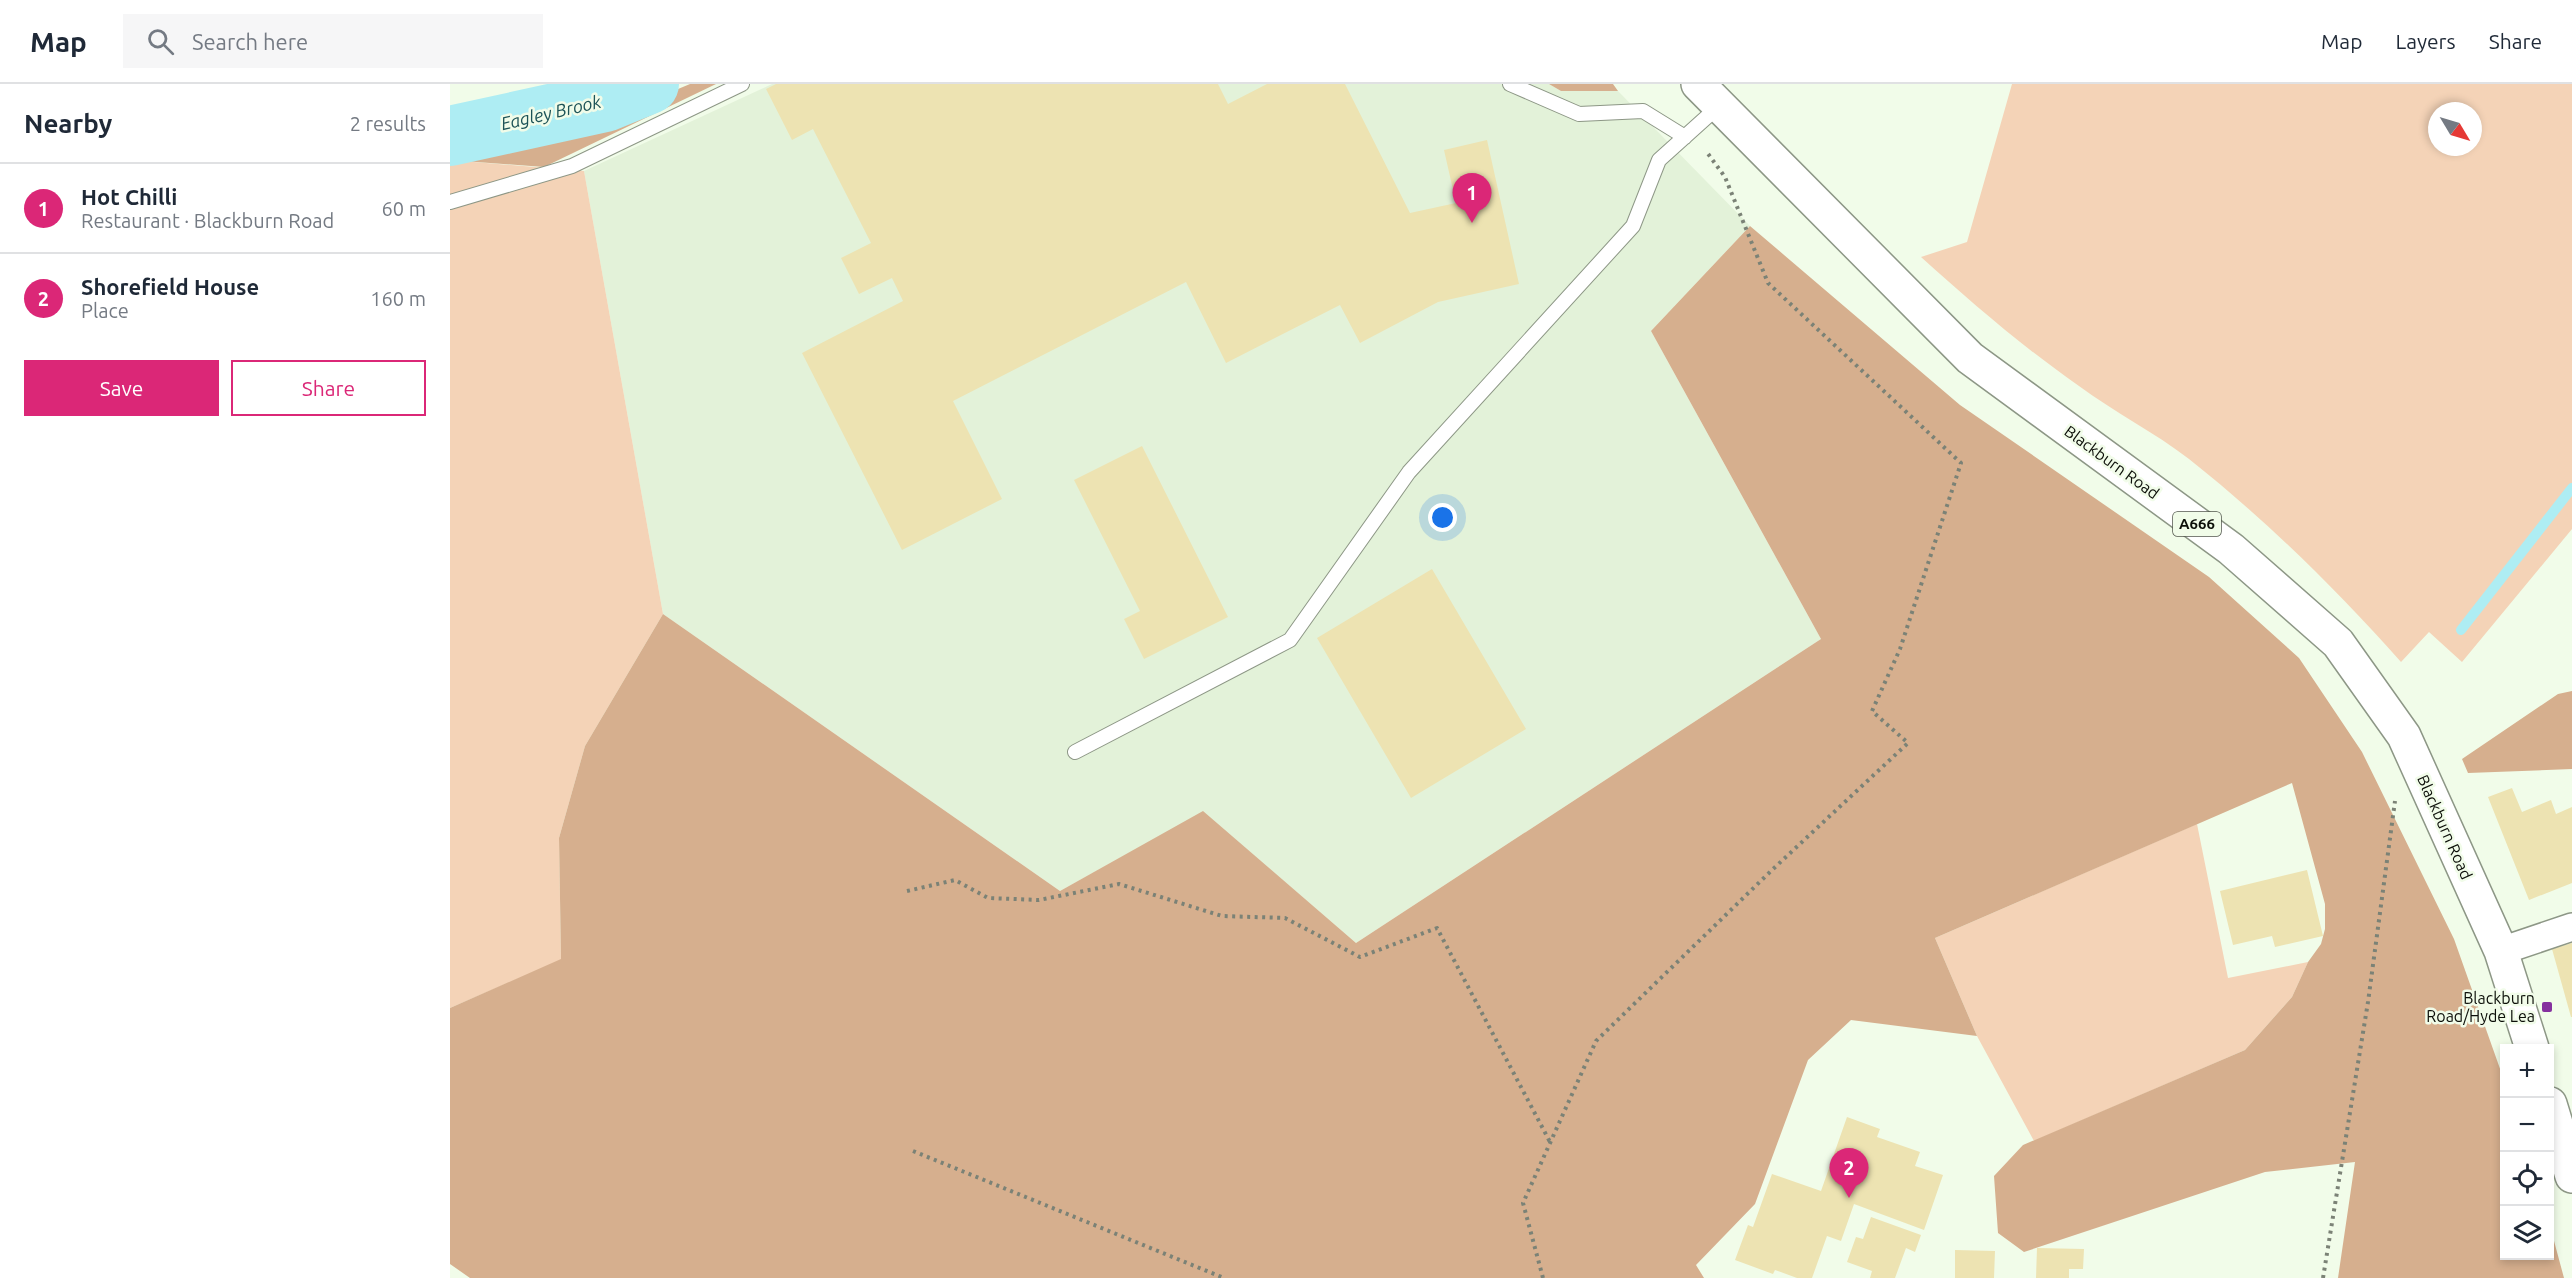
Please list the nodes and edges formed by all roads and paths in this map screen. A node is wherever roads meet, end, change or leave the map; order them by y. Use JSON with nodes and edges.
{"nodes":[{"id":1,"x":742,"y":84,"type":"edge"},
{"id":2,"x":1510,"y":84,"type":"edge"},
{"id":3,"x":1708,"y":95,"type":"edge"},
{"id":4,"x":1688,"y":134,"type":"junction"},
{"id":5,"x":450,"y":202,"type":"edge"},
{"id":6,"x":1075,"y":752,"type":"dead end"},
{"id":7,"x":2396,"y":794,"type":"dead end"},
{"id":8,"x":907,"y":891,"type":"dead end"},
{"id":9,"x":2572,"y":927,"type":"edge"},
{"id":10,"x":2501,"y":951,"type":"junction"},
{"id":11,"x":2531,"y":1044,"type":"edge"},
{"id":12,"x":2554,"y":1117,"type":"edge"},
{"id":13,"x":1550,"y":1142,"type":"junction"},
{"id":14,"x":913,"y":1151,"type":"dead end"},
{"id":15,"x":2572,"y":1176,"type":"edge"},
{"id":16,"x":1224,"y":1278,"type":"edge"},
{"id":17,"x":1543,"y":1278,"type":"edge"},
{"id":18,"x":2323,"y":1278,"type":"edge"}],
"edges":[{"from":1,"to":5,"type":"lane"},
{"from":2,"to":4,"type":"lane"},
{"from":3,"to":4,"type":"lane"},
{"from":3,"to":10,"type":"highway","name":"Blackburn Road","number":"A666"},
{"from":4,"to":6,"type":"lane"},
{"from":4,"to":13,"type":"path"},
{"from":7,"to":18,"type":"path"},
{"from":8,"to":13,"type":"path"},
{"from":9,"to":10,"type":"street"},
{"from":10,"to":11,"type":"highway","name":"Blackburn Road","number":"A666"},
{"from":12,"to":15,"type":"highway"},
{"from":13,"to":17,"type":"path"},
{"from":14,"to":16,"type":"path"}]}
